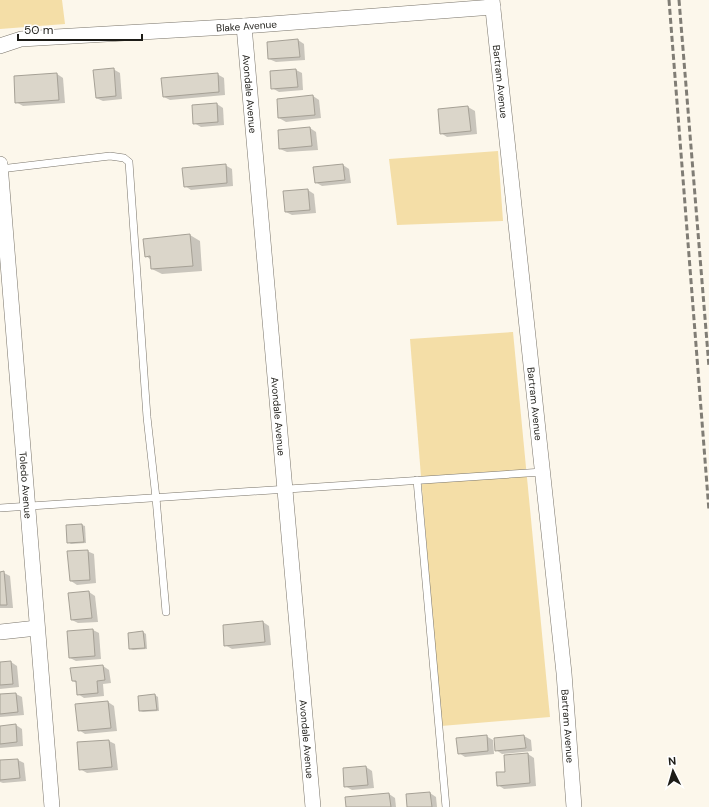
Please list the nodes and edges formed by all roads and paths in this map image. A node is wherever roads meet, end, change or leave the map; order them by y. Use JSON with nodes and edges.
{"nodes":[{"id":1,"x":493,"y":4,"type":"edge"},
{"id":2,"x":244,"y":26,"type":"junction"},
{"id":3,"x":0,"y":46,"type":"edge"},
{"id":4,"x":0,"y":164,"type":"edge"},
{"id":5,"x":0,"y":169,"type":"edge"},
{"id":6,"x":543,"y":472,"type":"junction"},
{"id":7,"x":416,"y":480,"type":"junction"},
{"id":8,"x":285,"y":488,"type":"junction"},
{"id":9,"x":156,"y":498,"type":"junction"},
{"id":10,"x":28,"y":505,"type":"junction"},
{"id":11,"x":0,"y":508,"type":"edge"},
{"id":12,"x":166,"y":612,"type":"dead end"},
{"id":13,"x":37,"y":628,"type":"junction"},
{"id":14,"x":0,"y":632,"type":"edge"},
{"id":15,"x":52,"y":807,"type":"edge"},
{"id":16,"x":313,"y":807,"type":"edge"},
{"id":17,"x":446,"y":807,"type":"edge"},
{"id":18,"x":574,"y":807,"type":"edge"}],
"edges":[{"from":1,"to":2,"type":"street","name":"Blake Avenue"},
{"from":1,"to":6,"type":"street","name":"Bartram Avenue"},
{"from":2,"to":3,"type":"street","name":"Blake Avenue"},
{"from":2,"to":8,"type":"street","name":"Avondale Avenue"},
{"from":4,"to":5,"type":"street","name":"Toledo Avenue"},
{"from":5,"to":9,"type":"lane"},
{"from":5,"to":10,"type":"street","name":"Toledo Avenue"},
{"from":6,"to":7,"type":"lane"},
{"from":6,"to":18,"type":"street","name":"Bartram Avenue"},
{"from":7,"to":8,"type":"lane"},
{"from":7,"to":17,"type":"lane"},
{"from":8,"to":9,"type":"lane"},
{"from":8,"to":16,"type":"street","name":"Avondale Avenue"},
{"from":9,"to":10,"type":"lane"},
{"from":9,"to":12,"type":"lane"},
{"from":10,"to":11,"type":"lane"},
{"from":10,"to":13,"type":"street","name":"Toledo Avenue"},
{"from":13,"to":14,"type":"street"},
{"from":13,"to":15,"type":"street","name":"Toledo Avenue"}]}
